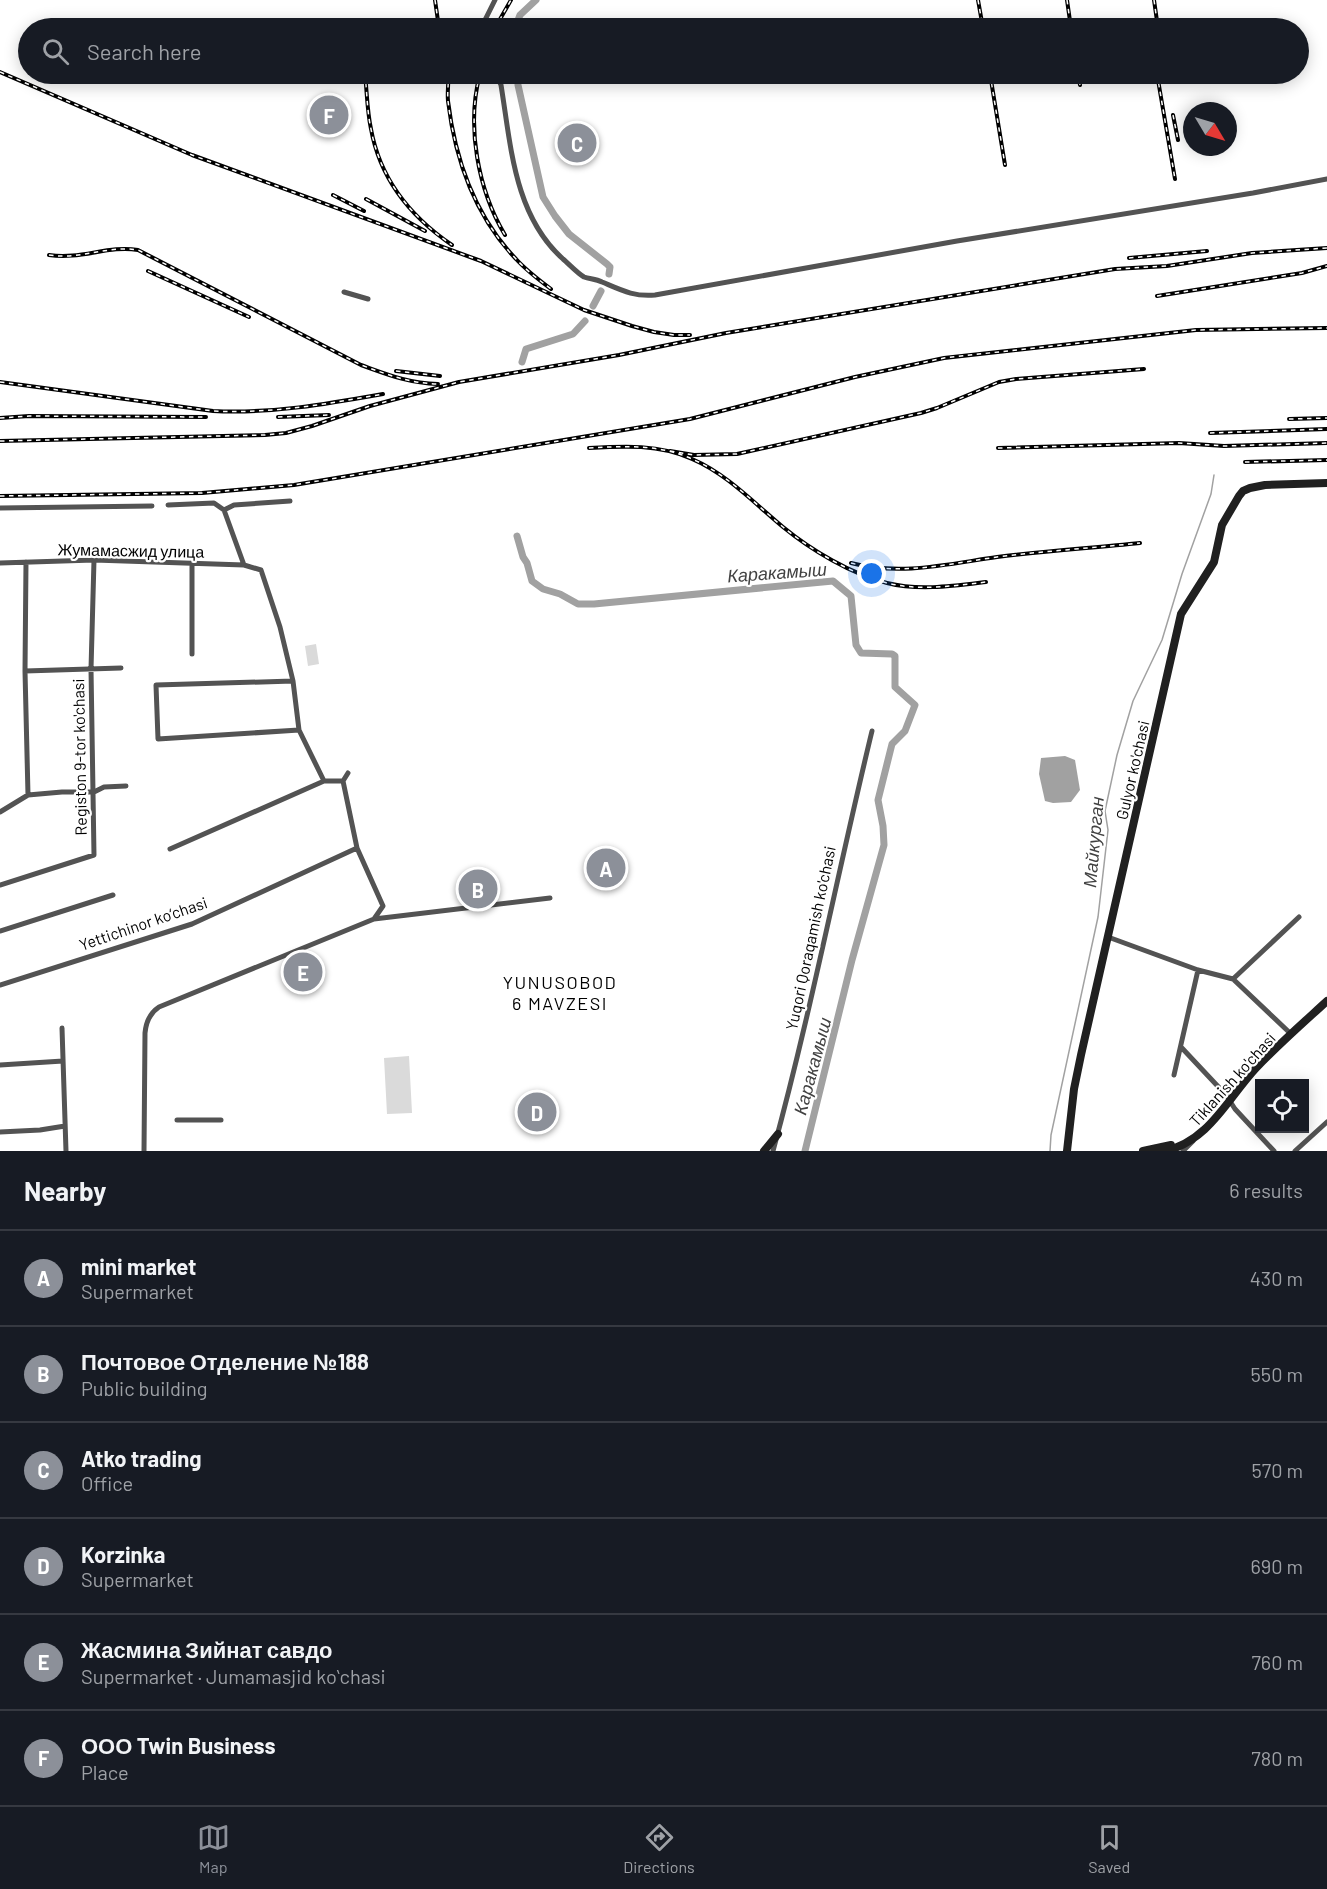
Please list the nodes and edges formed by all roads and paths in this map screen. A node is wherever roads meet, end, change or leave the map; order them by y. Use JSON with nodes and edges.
{"nodes":[{"id":1,"x":495,"y":0,"type":"edge"},
{"id":2,"x":486,"y":18,"type":"edge"},
{"id":3,"x":501,"y":84,"type":"edge"},
{"id":4,"x":1327,"y":179,"type":"edge"},
{"id":5,"x":344,"y":292,"type":"dead end"},
{"id":6,"x":368,"y":299,"type":"dead end"},
{"id":7,"x":1327,"y":483,"type":"edge"},
{"id":8,"x":290,"y":501,"type":"dead end"},
{"id":9,"x":168,"y":505,"type":"dead end"},
{"id":10,"x":152,"y":506,"type":"dead end"},
{"id":11,"x":0,"y":508,"type":"edge"},
{"id":12,"x":224,"y":510,"type":"junction"},
{"id":13,"x":94,"y":560,"type":"junction"},
{"id":14,"x":26,"y":562,"type":"junction"},
{"id":15,"x":0,"y":563,"type":"edge"},
{"id":16,"x":192,"y":564,"type":"junction"},
{"id":17,"x":244,"y":565,"type":"junction"},
{"id":18,"x":192,"y":654,"type":"dead end"},
{"id":19,"x":121,"y":668,"type":"dead end"},
{"id":20,"x":91,"y":669,"type":"junction"},
{"id":21,"x":26,"y":671,"type":"junction"},
{"id":22,"x":293,"y":681,"type":"junction"},
{"id":23,"x":298,"y":730,"type":"junction"},
{"id":24,"x":872,"y":731,"type":"dead end"},
{"id":25,"x":348,"y":773,"type":"dead end"},
{"id":26,"x":324,"y":781,"type":"junction"},
{"id":27,"x":343,"y":781,"type":"junction"},
{"id":28,"x":126,"y":786,"type":"dead end"},
{"id":29,"x":94,"y":792,"type":"junction"},
{"id":30,"x":28,"y":795,"type":"junction"},
{"id":31,"x":0,"y":812,"type":"edge"},
{"id":32,"x":357,"y":848,"type":"junction"},
{"id":33,"x":170,"y":849,"type":"dead end"},
{"id":34,"x":0,"y":885,"type":"edge"},
{"id":35,"x":113,"y":896,"type":"dead end"},
{"id":36,"x":550,"y":898,"type":"dead end"},
{"id":37,"x":1299,"y":917,"type":"dead end"},
{"id":38,"x":374,"y":919,"type":"junction"},
{"id":39,"x":0,"y":931,"type":"edge"},
{"id":40,"x":1108,"y":937,"type":"junction"},
{"id":41,"x":1198,"y":970,"type":"junction"},
{"id":42,"x":1233,"y":979,"type":"junction"},
{"id":43,"x":0,"y":985,"type":"edge"},
{"id":44,"x":1327,"y":1001,"type":"edge"},
{"id":45,"x":62,"y":1028,"type":"dead end"},
{"id":46,"x":1291,"y":1034,"type":"junction"},
{"id":47,"x":1181,"y":1047,"type":"junction"},
{"id":48,"x":63,"y":1061,"type":"junction"},
{"id":49,"x":0,"y":1065,"type":"edge"},
{"id":50,"x":1174,"y":1074,"type":"dead end"},
{"id":51,"x":1230,"y":1101,"type":"junction"},
{"id":52,"x":177,"y":1120,"type":"dead end"},
{"id":53,"x":221,"y":1120,"type":"dead end"},
{"id":54,"x":1327,"y":1122,"type":"edge"},
{"id":55,"x":65,"y":1126,"type":"junction"},
{"id":56,"x":0,"y":1132,"type":"edge"},
{"id":57,"x":778,"y":1134,"type":"junction"},
{"id":58,"x":1198,"y":1136,"type":"junction"},
{"id":59,"x":1190,"y":1140,"type":"junction"},
{"id":60,"x":66,"y":1151,"type":"edge"},
{"id":61,"x":144,"y":1151,"type":"edge"},
{"id":62,"x":764,"y":1151,"type":"edge"},
{"id":63,"x":774,"y":1151,"type":"edge"},
{"id":64,"x":1067,"y":1151,"type":"edge"},
{"id":65,"x":1143,"y":1151,"type":"edge"},
{"id":66,"x":1165,"y":1151,"type":"edge"},
{"id":67,"x":1183,"y":1151,"type":"edge"},
{"id":68,"x":1274,"y":1151,"type":"edge"},
{"id":69,"x":1295,"y":1151,"type":"edge"}],
"edges":[{"from":1,"to":2,"type":"street"},
{"from":3,"to":4,"type":"street"},
{"from":5,"to":6,"type":"street"},
{"from":7,"to":40,"type":"street","name":"Gulyor ko'chasi"},
{"from":8,"to":12,"type":"street"},
{"from":9,"to":12,"type":"street"},
{"from":10,"to":11,"type":"street"},
{"from":12,"to":17,"type":"street"},
{"from":13,"to":14,"type":"street","name":"Жумамасжид улица"},
{"from":13,"to":16,"type":"street","name":"Жумамасжид улица"},
{"from":13,"to":20,"type":"street","name":"Registon 9-tor ko'chasi"},
{"from":14,"to":15,"type":"street","name":"Жумамасжид улица"},
{"from":14,"to":21,"type":"street"},
{"from":16,"to":17,"type":"street","name":"Жумамасжид улица"},
{"from":16,"to":18,"type":"street"},
{"from":17,"to":22,"type":"street","name":"Жумамасжид улица"},
{"from":19,"to":20,"type":"street"},
{"from":20,"to":21,"type":"street"},
{"from":20,"to":29,"type":"street","name":"Registon 9-tor ko'chasi"},
{"from":21,"to":30,"type":"street"},
{"from":22,"to":23,"type":"street"},
{"from":22,"to":23,"type":"street"},
{"from":23,"to":26,"type":"street"},
{"from":24,"to":57,"type":"street","name":"Yuqori Qoraqamish ko'chasi"},
{"from":25,"to":27,"type":"street"},
{"from":26,"to":27,"type":"street"},
{"from":26,"to":33,"type":"street"},
{"from":27,"to":32,"type":"street"},
{"from":28,"to":29,"type":"street"},
{"from":29,"to":30,"type":"street"},
{"from":29,"to":34,"type":"street","name":"Registon 9-tor ko'chasi"},
{"from":30,"to":31,"type":"street"},
{"from":32,"to":38,"type":"street"},
{"from":32,"to":43,"type":"street","name":"Yettichinor ko‘chasi"},
{"from":35,"to":39,"type":"street"},
{"from":36,"to":38,"type":"street"},
{"from":37,"to":42,"type":"street"},
{"from":38,"to":61,"type":"street"},
{"from":40,"to":41,"type":"street"},
{"from":40,"to":64,"type":"street","name":"Gulyor ko'chasi"},
{"from":41,"to":42,"type":"street"},
{"from":41,"to":47,"type":"street"},
{"from":42,"to":46,"type":"street"},
{"from":44,"to":46,"type":"street","name":"Tiklanish ko'chasi"},
{"from":45,"to":48,"type":"street"},
{"from":46,"to":51,"type":"street","name":"Tiklanish ko'chasi"},
{"from":47,"to":50,"type":"street"},
{"from":47,"to":51,"type":"street"},
{"from":48,"to":49,"type":"street"},
{"from":48,"to":55,"type":"street"},
{"from":51,"to":58,"type":"street","name":"Tiklanish ko'chasi"},
{"from":51,"to":68,"type":"street"},
{"from":52,"to":53,"type":"street"},
{"from":54,"to":69,"type":"street"},
{"from":55,"to":56,"type":"street"},
{"from":55,"to":60,"type":"street"},
{"from":57,"to":62,"type":"street"},
{"from":57,"to":63,"type":"street","name":"Yuqori Qoraqamish ko'chasi"},
{"from":58,"to":59,"type":"street"},
{"from":58,"to":67,"type":"street","name":"Tiklanish ko'chasi"},
{"from":59,"to":65,"type":"street"},
{"from":59,"to":66,"type":"street"}]}
